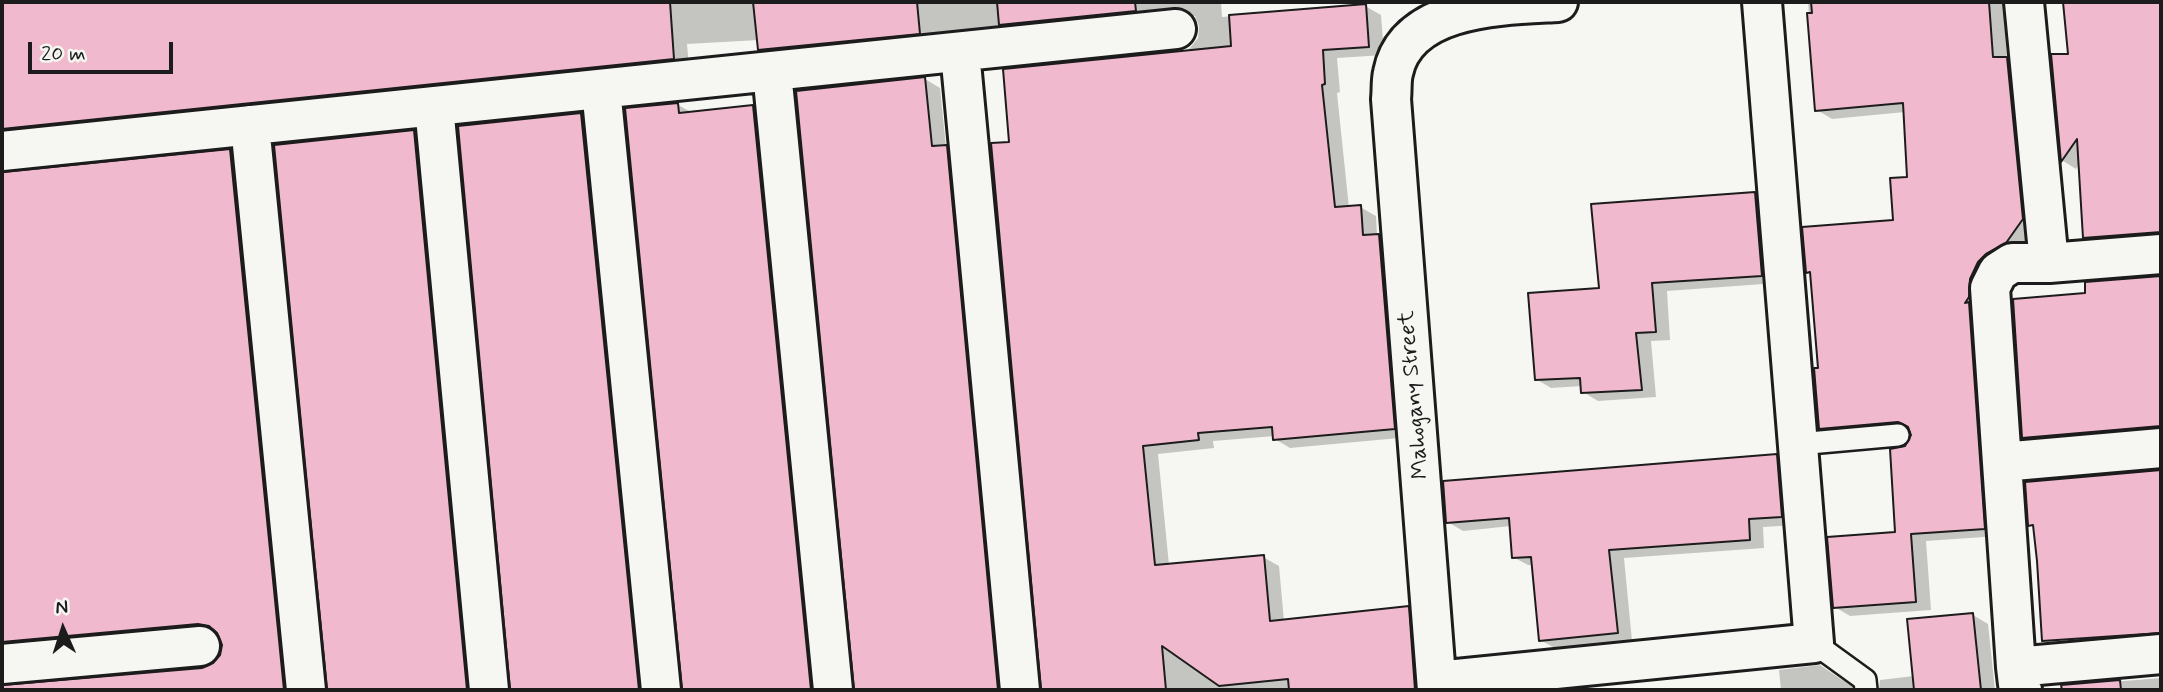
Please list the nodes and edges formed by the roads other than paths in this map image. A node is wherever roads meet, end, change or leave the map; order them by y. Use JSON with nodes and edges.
{"nodes":[{"id":1,"x":1538,"y":2,"type":"edge"},
{"id":2,"x":1762,"y":2,"type":"edge"},
{"id":3,"x":2024,"y":2,"type":"edge"},
{"id":4,"x":1176,"y":29,"type":"dead end"},
{"id":5,"x":960,"y":52,"type":"junction"},
{"id":6,"x":772,"y":72,"type":"junction"},
{"id":7,"x":601,"y":89,"type":"junction"},
{"id":8,"x":434,"y":106,"type":"junction"},
{"id":9,"x":250,"y":125,"type":"junction"},
{"id":10,"x":2,"y":151,"type":"edge"},
{"id":11,"x":2161,"y":254,"type":"edge"},
{"id":12,"x":2049,"y":263,"type":"junction"},
{"id":13,"x":1898,"y":435,"type":"dead end"},
{"id":14,"x":1798,"y":444,"type":"junction"},
{"id":15,"x":2161,"y":448,"type":"edge"},
{"id":16,"x":2003,"y":462,"type":"junction"},
{"id":17,"x":1814,"y":643,"type":"junction"},
{"id":18,"x":200,"y":646,"type":"dead end"},
{"id":19,"x":2161,"y":654,"type":"edge"},
{"id":20,"x":2,"y":664,"type":"edge"},
{"id":21,"x":2018,"y":683,"type":"edge"},
{"id":22,"x":1437,"y":685,"type":"edge"},
{"id":23,"x":306,"y":690,"type":"edge"},
{"id":24,"x":489,"y":690,"type":"edge"},
{"id":25,"x":661,"y":690,"type":"edge"},
{"id":26,"x":832,"y":690,"type":"edge"},
{"id":27,"x":1020,"y":690,"type":"edge"},
{"id":28,"x":1866,"y":690,"type":"edge"}],
"edges":[{"from":1,"to":22,"type":"street","name":"Mahogany Street"},
{"from":2,"to":14,"type":"street"},
{"from":3,"to":12,"type":"street"},
{"from":4,"to":5,"type":"street"},
{"from":5,"to":6,"type":"street"},
{"from":5,"to":27,"type":"street"},
{"from":6,"to":7,"type":"street"},
{"from":6,"to":26,"type":"street"},
{"from":7,"to":8,"type":"street"},
{"from":7,"to":25,"type":"street"},
{"from":8,"to":9,"type":"street"},
{"from":8,"to":24,"type":"street"},
{"from":9,"to":10,"type":"street"},
{"from":9,"to":23,"type":"street"},
{"from":11,"to":12,"type":"street"},
{"from":12,"to":16,"type":"street"},
{"from":13,"to":14,"type":"lane"},
{"from":14,"to":17,"type":"street"},
{"from":15,"to":16,"type":"street"},
{"from":16,"to":21,"type":"street"},
{"from":17,"to":22,"type":"street"},
{"from":17,"to":28,"type":"lane"},
{"from":18,"to":20,"type":"street"},
{"from":19,"to":21,"type":"street"}]}
